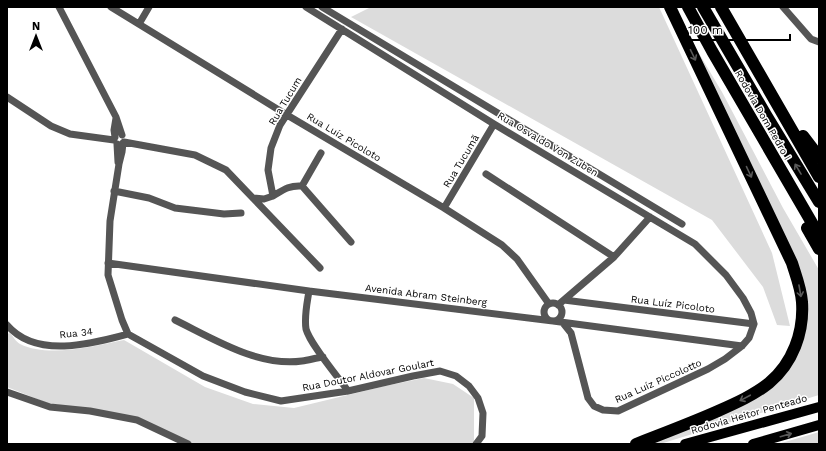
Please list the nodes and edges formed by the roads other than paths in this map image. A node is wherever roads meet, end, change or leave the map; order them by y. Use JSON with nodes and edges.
{"nodes":[{"id":1,"x":59,"y":7,"type":"edge"},
{"id":2,"x":111,"y":7,"type":"edge"},
{"id":3,"x":149,"y":7,"type":"edge"},
{"id":4,"x":306,"y":7,"type":"edge"},
{"id":5,"x":322,"y":7,"type":"edge"},
{"id":6,"x":670,"y":7,"type":"edge"},
{"id":7,"x":688,"y":7,"type":"edge"},
{"id":8,"x":703,"y":7,"type":"edge"},
{"id":9,"x":722,"y":7,"type":"edge"},
{"id":10,"x":783,"y":7,"type":"edge"},
{"id":11,"x":139,"y":24,"type":"junction"},
{"id":12,"x":342,"y":29,"type":"junction"},
{"id":13,"x":819,"y":42,"type":"edge"},
{"id":14,"x":712,"y":51,"type":"junction"},
{"id":15,"x":8,"y":99,"type":"edge"},
{"id":16,"x":287,"y":115,"type":"junction"},
{"id":17,"x":494,"y":124,"type":"junction"},
{"id":18,"x":119,"y":140,"type":"junction"},
{"id":19,"x":321,"y":153,"type":"dead end"},
{"id":20,"x":819,"y":157,"type":"edge"},
{"id":21,"x":486,"y":174,"type":"dead end"},
{"id":22,"x":819,"y":177,"type":"edge"},
{"id":23,"x":302,"y":186,"type":"junction"},
{"id":24,"x":114,"y":191,"type":"junction"},
{"id":25,"x":272,"y":196,"type":"junction"},
{"id":26,"x":253,"y":198,"type":"junction"},
{"id":27,"x":819,"y":202,"type":"edge"},
{"id":28,"x":444,"y":208,"type":"junction"},
{"id":29,"x":241,"y":213,"type":"dead end"},
{"id":30,"x":650,"y":217,"type":"junction"},
{"id":31,"x":682,"y":224,"type":"dead end"},
{"id":32,"x":819,"y":235,"type":"edge"},
{"id":33,"x":351,"y":242,"type":"dead end"},
{"id":34,"x":819,"y":249,"type":"edge"},
{"id":35,"x":614,"y":257,"type":"junction"},
{"id":36,"x":108,"y":262,"type":"junction"},
{"id":37,"x":320,"y":268,"type":"dead end"},
{"id":38,"x":309,"y":291,"type":"junction"},
{"id":39,"x":561,"y":302,"type":"junction"},
{"id":40,"x":549,"y":304,"type":"junction"},
{"id":41,"x":175,"y":320,"type":"dead end"},
{"id":42,"x":553,"y":321,"type":"junction"},
{"id":43,"x":563,"y":323,"type":"junction"},
{"id":44,"x":7,"y":324,"type":"edge"},
{"id":45,"x":754,"y":324,"type":"junction"},
{"id":46,"x":128,"y":334,"type":"junction"},
{"id":47,"x":742,"y":346,"type":"junction"},
{"id":48,"x":323,"y":357,"type":"junction"},
{"id":49,"x":348,"y":391,"type":"junction"},
{"id":50,"x":7,"y":392,"type":"edge"},
{"id":51,"x":819,"y":407,"type":"edge"},
{"id":52,"x":819,"y":425,"type":"edge"},
{"id":53,"x":188,"y":444,"type":"edge"},
{"id":54,"x":476,"y":444,"type":"edge"},
{"id":55,"x":636,"y":444,"type":"edge"},
{"id":56,"x":685,"y":444,"type":"edge"},
{"id":57,"x":753,"y":444,"type":"edge"}],
"edges":[{"from":1,"to":18,"type":"street"},
{"from":2,"to":11,"type":"street","name":"Rua Luíz Picoloto"},
{"from":3,"to":11,"type":"street"},
{"from":4,"to":12,"type":"street","name":"Rua Osvaldo Von Zuben"},
{"from":5,"to":31,"type":"street","name":"Rua Osvaldo Von Zuben"},
{"from":6,"to":55,"type":"highway","one_way":true},
{"from":7,"to":14,"type":"highway","name":"Rodovia Dom Pedro I"},
{"from":27,"to":8,"type":"highway","one_way":true},
{"from":9,"to":20,"type":"highway"},
{"from":9,"to":22,"type":"highway","name":"Rodovia Dom Pedro I"},
{"from":10,"to":13,"type":"street"},
{"from":11,"to":16,"type":"street","name":"Rua Luíz Picoloto"},
{"from":12,"to":16,"type":"street","name":"Rua Tucum"},
{"from":12,"to":17,"type":"street","name":"Rua Osvaldo Von Zuben"},
{"from":14,"to":32,"type":"highway","name":"Rodovia Dom Pedro I"},
{"from":14,"to":34,"type":"highway"},
{"from":15,"to":18,"type":"street"},
{"from":16,"to":25,"type":"street","name":"Rua Tucum"},
{"from":16,"to":28,"type":"street","name":"Rua Luíz Picoloto"},
{"from":17,"to":28,"type":"street","name":"Rua Tucumã"},
{"from":17,"to":30,"type":"street","name":"Rua Osvaldo Von Zuben"},
{"from":18,"to":24,"type":"street"},
{"from":18,"to":26,"type":"street"},
{"from":19,"to":23,"type":"street"},
{"from":21,"to":35,"type":"street"},
{"from":23,"to":25,"type":"street"},
{"from":23,"to":33,"type":"street"},
{"from":24,"to":29,"type":"street"},
{"from":24,"to":36,"type":"street"},
{"from":25,"to":26,"type":"street"},
{"from":26,"to":37,"type":"street"},
{"from":28,"to":40,"type":"street","name":"Rua Luíz Picoloto"},
{"from":30,"to":35,"type":"street"},
{"from":30,"to":45,"type":"street","name":"Rua Osvaldo Von Zuben"},
{"from":35,"to":39,"type":"street"},
{"from":36,"to":38,"type":"street","name":"Avenida Abram Steinberg"},
{"from":36,"to":46,"type":"street"},
{"from":38,"to":42,"type":"street","name":"Avenida Abram Steinberg"},
{"from":38,"to":48,"type":"street"},
{"from":39,"to":40,"type":"street"},
{"from":39,"to":42,"type":"street"},
{"from":39,"to":45,"type":"street","name":"Rua Luíz Picoloto"},
{"from":40,"to":42,"type":"street"},
{"from":41,"to":48,"type":"street"},
{"from":42,"to":43,"type":"street","name":"Avenida Abram Steinberg"},
{"from":43,"to":47,"type":"street","name":"Avenida Abram Steinberg"},
{"from":43,"to":47,"type":"street","name":"Rua Luíz Piccolotto"},
{"from":44,"to":46,"type":"street","name":"Rua 34"},
{"from":45,"to":47,"type":"street"},
{"from":46,"to":49,"type":"street","name":"Rua Doutor Aldovar Goulart"},
{"from":48,"to":49,"type":"street"},
{"from":49,"to":54,"type":"street","name":"Rua Doutor Aldovar Goulart"},
{"from":50,"to":53,"type":"street"},
{"from":51,"to":56,"type":"main road","name":"Rodovia Heitor Penteado"},
{"from":57,"to":52,"type":"main road","one_way":true}]}
